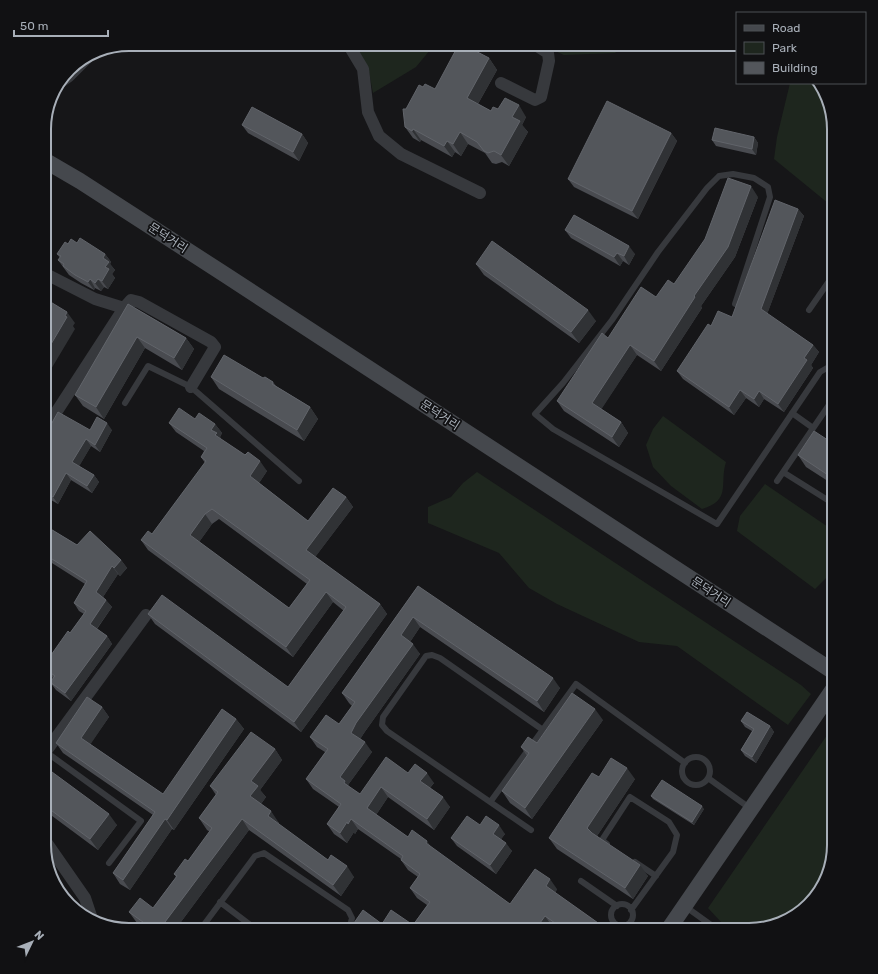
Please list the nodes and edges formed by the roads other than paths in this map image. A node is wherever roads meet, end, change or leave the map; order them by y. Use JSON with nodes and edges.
{"nodes":[{"id":1,"x":352,"y":51,"type":"edge"},
{"id":2,"x":545,"y":51,"type":"edge"},
{"id":3,"x":501,"y":83,"type":"dead end"},
{"id":4,"x":51,"y":164,"type":"edge"},
{"id":5,"x":480,"y":193,"type":"dead end"},
{"id":6,"x":51,"y":277,"type":"edge"},
{"id":7,"x":827,"y":284,"type":"edge"},
{"id":8,"x":735,"y":304,"type":"edge"},
{"id":9,"x":124,"y":308,"type":"junction"},
{"id":10,"x":809,"y":310,"type":"dead end"},
{"id":11,"x":827,"y":368,"type":"edge"},
{"id":12,"x":191,"y":387,"type":"junction"},
{"id":13,"x":125,"y":403,"type":"dead end"},
{"id":14,"x":827,"y":410,"type":"edge"},
{"id":15,"x":792,"y":413,"type":"junction"},
{"id":16,"x":51,"y":420,"type":"edge"},
{"id":17,"x":814,"y":428,"type":"junction"},
{"id":18,"x":783,"y":472,"type":"junction"},
{"id":19,"x":299,"y":481,"type":"dead end"},
{"id":20,"x":777,"y":481,"type":"dead end"},
{"id":21,"x":827,"y":500,"type":"edge"},
{"id":22,"x":146,"y":615,"type":"dead end"},
{"id":23,"x":827,"y":667,"type":"edge"},
{"id":24,"x":827,"y":698,"type":"edge"},
{"id":25,"x":544,"y":730,"type":"junction"},
{"id":26,"x":51,"y":745,"type":"edge"},
{"id":27,"x":51,"y":757,"type":"edge"},
{"id":28,"x":685,"y":763,"type":"junction"},
{"id":29,"x":708,"y":778,"type":"junction"},
{"id":30,"x":492,"y":801,"type":"junction"},
{"id":31,"x":751,"y":809,"type":"junction"},
{"id":32,"x":531,"y":830,"type":"dead end"},
{"id":33,"x":614,"y":848,"type":"edge"},
{"id":34,"x":51,"y":850,"type":"edge"},
{"id":35,"x":626,"y":856,"type":"edge"},
{"id":36,"x":109,"y":863,"type":"dead end"},
{"id":37,"x":656,"y":876,"type":"junction"},
{"id":38,"x":580,"y":881,"type":"dead end"},
{"id":39,"x":220,"y":902,"type":"junction"},
{"id":40,"x":617,"y":906,"type":"junction"},
{"id":41,"x":684,"y":906,"type":"junction"},
{"id":42,"x":631,"y":910,"type":"junction"},
{"id":43,"x":91,"y":913,"type":"edge"},
{"id":44,"x":205,"y":923,"type":"edge"},
{"id":45,"x":248,"y":923,"type":"edge"},
{"id":46,"x":350,"y":923,"type":"edge"},
{"id":47,"x":615,"y":923,"type":"edge"},
{"id":48,"x":630,"y":923,"type":"edge"},
{"id":49,"x":673,"y":923,"type":"edge"},
{"id":50,"x":708,"y":923,"type":"edge"}],
"edges":[{"from":1,"to":5,"type":"street"},
{"from":2,"to":3,"type":"street"},
{"from":4,"to":23,"type":"main road","name":"문덕거리"},
{"from":6,"to":9,"type":"street"},
{"from":7,"to":10,"type":"lane"},
{"from":8,"to":15,"type":"lane"},
{"from":9,"to":12,"type":"street"},
{"from":9,"to":16,"type":"street"},
{"from":11,"to":15,"type":"lane"},
{"from":12,"to":13,"type":"lane"},
{"from":12,"to":19,"type":"lane"},
{"from":14,"to":17,"type":"lane"},
{"from":15,"to":17,"type":"lane"},
{"from":17,"to":18,"type":"lane"},
{"from":18,"to":20,"type":"lane"},
{"from":18,"to":21,"type":"lane"},
{"from":22,"to":26,"type":"street"},
{"from":24,"to":31,"type":"main road"},
{"from":25,"to":28,"type":"lane"},
{"from":25,"to":30,"type":"lane"},
{"from":25,"to":30,"type":"lane"},
{"from":27,"to":36,"type":"lane"},
{"from":28,"to":29,"type":"lane"},
{"from":28,"to":29,"type":"lane"},
{"from":29,"to":31,"type":"lane"},
{"from":30,"to":32,"type":"lane"},
{"from":31,"to":41,"type":"main road"},
{"from":33,"to":37,"type":"lane"},
{"from":34,"to":43,"type":"street"},
{"from":35,"to":37,"type":"lane"},
{"from":37,"to":42,"type":"lane"},
{"from":38,"to":40,"type":"lane"},
{"from":39,"to":44,"type":"lane"},
{"from":39,"to":45,"type":"lane"},
{"from":39,"to":46,"type":"lane"},
{"from":40,"to":42,"type":"lane"},
{"from":40,"to":47,"type":"lane"},
{"from":41,"to":49,"type":"main road"},
{"from":41,"to":50,"type":"lane"},
{"from":42,"to":48,"type":"lane"}]}
